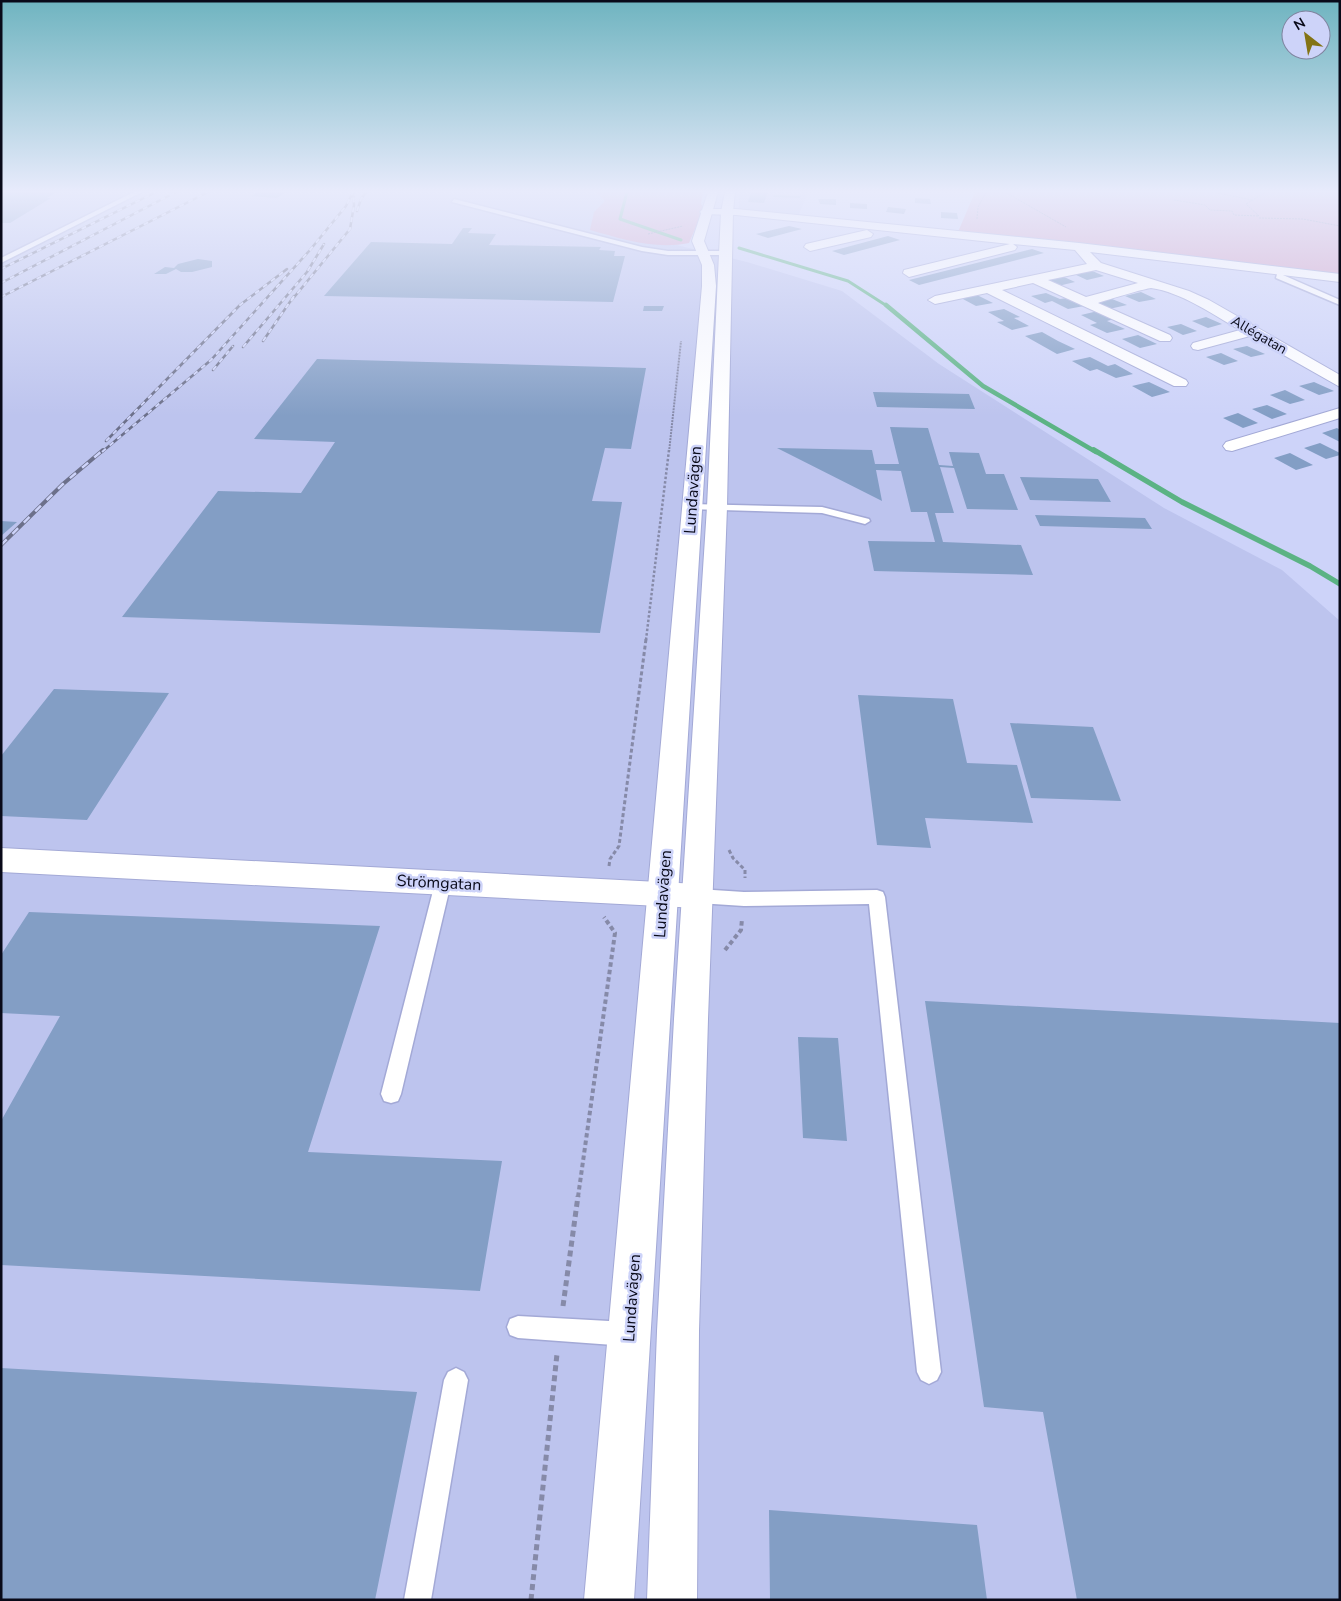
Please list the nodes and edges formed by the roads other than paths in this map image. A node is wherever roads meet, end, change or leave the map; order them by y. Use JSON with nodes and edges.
{"nodes":[{"id":1,"x":713,"y":267,"type":"edge"},
{"id":2,"x":934,"y":267,"type":"edge"},
{"id":3,"x":1093,"y":267,"type":"edge"},
{"id":4,"x":1098,"y":267,"type":"edge"},
{"id":5,"x":1244,"y":267,"type":"edge"},
{"id":6,"x":1280,"y":271,"type":"junction"},
{"id":7,"x":909,"y":273,"type":"dead end"},
{"id":8,"x":1340,"y":278,"type":"edge"},
{"id":9,"x":1034,"y":279,"type":"junction"},
{"id":10,"x":1147,"y":283,"type":"junction"},
{"id":11,"x":989,"y":289,"type":"junction"},
{"id":12,"x":935,"y":300,"type":"dead end"},
{"id":13,"x":1084,"y":302,"type":"junction"},
{"id":14,"x":1340,"y":303,"type":"edge"},
{"id":15,"x":1252,"y":331,"type":"junction"},
{"id":16,"x":1165,"y":338,"type":"dead end"},
{"id":17,"x":1198,"y":346,"type":"dead end"},
{"id":18,"x":1340,"y":382,"type":"edge"},
{"id":19,"x":1180,"y":383,"type":"dead end"},
{"id":20,"x":1340,"y":413,"type":"edge"},
{"id":21,"x":1232,"y":446,"type":"dead end"},
{"id":22,"x":704,"y":507,"type":"junction"},
{"id":23,"x":865,"y":521,"type":"dead end"},
{"id":24,"x":1,"y":860,"type":"edge"},
{"id":25,"x":443,"y":884,"type":"junction"},
{"id":26,"x":663,"y":894,"type":"junction"},
{"id":27,"x":698,"y":896,"type":"junction"},
{"id":28,"x":391,"y":1094,"type":"dead end"},
{"id":29,"x":518,"y":1327,"type":"dead end"},
{"id":30,"x":629,"y":1334,"type":"junction"},
{"id":31,"x":929,"y":1372,"type":"dead end"},
{"id":32,"x":456,"y":1380,"type":"dead end"},
{"id":33,"x":417,"y":1600,"type":"edge"},
{"id":34,"x":609,"y":1600,"type":"edge"},
{"id":35,"x":672,"y":1600,"type":"edge"}],
"edges":[{"from":1,"to":22,"type":"street","name":"Lundavägen"},
{"from":2,"to":7,"type":"street"},
{"from":3,"to":9,"type":"street"},
{"from":4,"to":10,"type":"street","name":"Allégatan"},
{"from":5,"to":6,"type":"street"},
{"from":6,"to":8,"type":"street"},
{"from":6,"to":14,"type":"lane"},
{"from":9,"to":11,"type":"street"},
{"from":9,"to":13,"type":"street"},
{"from":10,"to":13,"type":"street"},
{"from":10,"to":15,"type":"street","name":"Allégatan"},
{"from":11,"to":12,"type":"street"},
{"from":11,"to":19,"type":"street"},
{"from":13,"to":16,"type":"street"},
{"from":15,"to":17,"type":"street"},
{"from":15,"to":18,"type":"street","name":"Allégatan"},
{"from":20,"to":21,"type":"street"},
{"from":22,"to":23,"type":"lane"},
{"from":22,"to":26,"type":"street","name":"Lundavägen"},
{"from":22,"to":27,"type":"street","name":"Lundavägen"},
{"from":24,"to":25,"type":"street","name":"Strömgatan"},
{"from":25,"to":26,"type":"street","name":"Strömgatan"},
{"from":25,"to":28,"type":"lane"},
{"from":26,"to":27,"type":"street","name":"Strömgatan"},
{"from":26,"to":30,"type":"street","name":"Lundavägen"},
{"from":27,"to":31,"type":"lane","name":"Strömgatan"},
{"from":27,"to":35,"type":"street","name":"Lundavägen"},
{"from":29,"to":30,"type":"lane"},
{"from":30,"to":34,"type":"street","name":"Lundavägen"},
{"from":32,"to":33,"type":"lane"}]}
